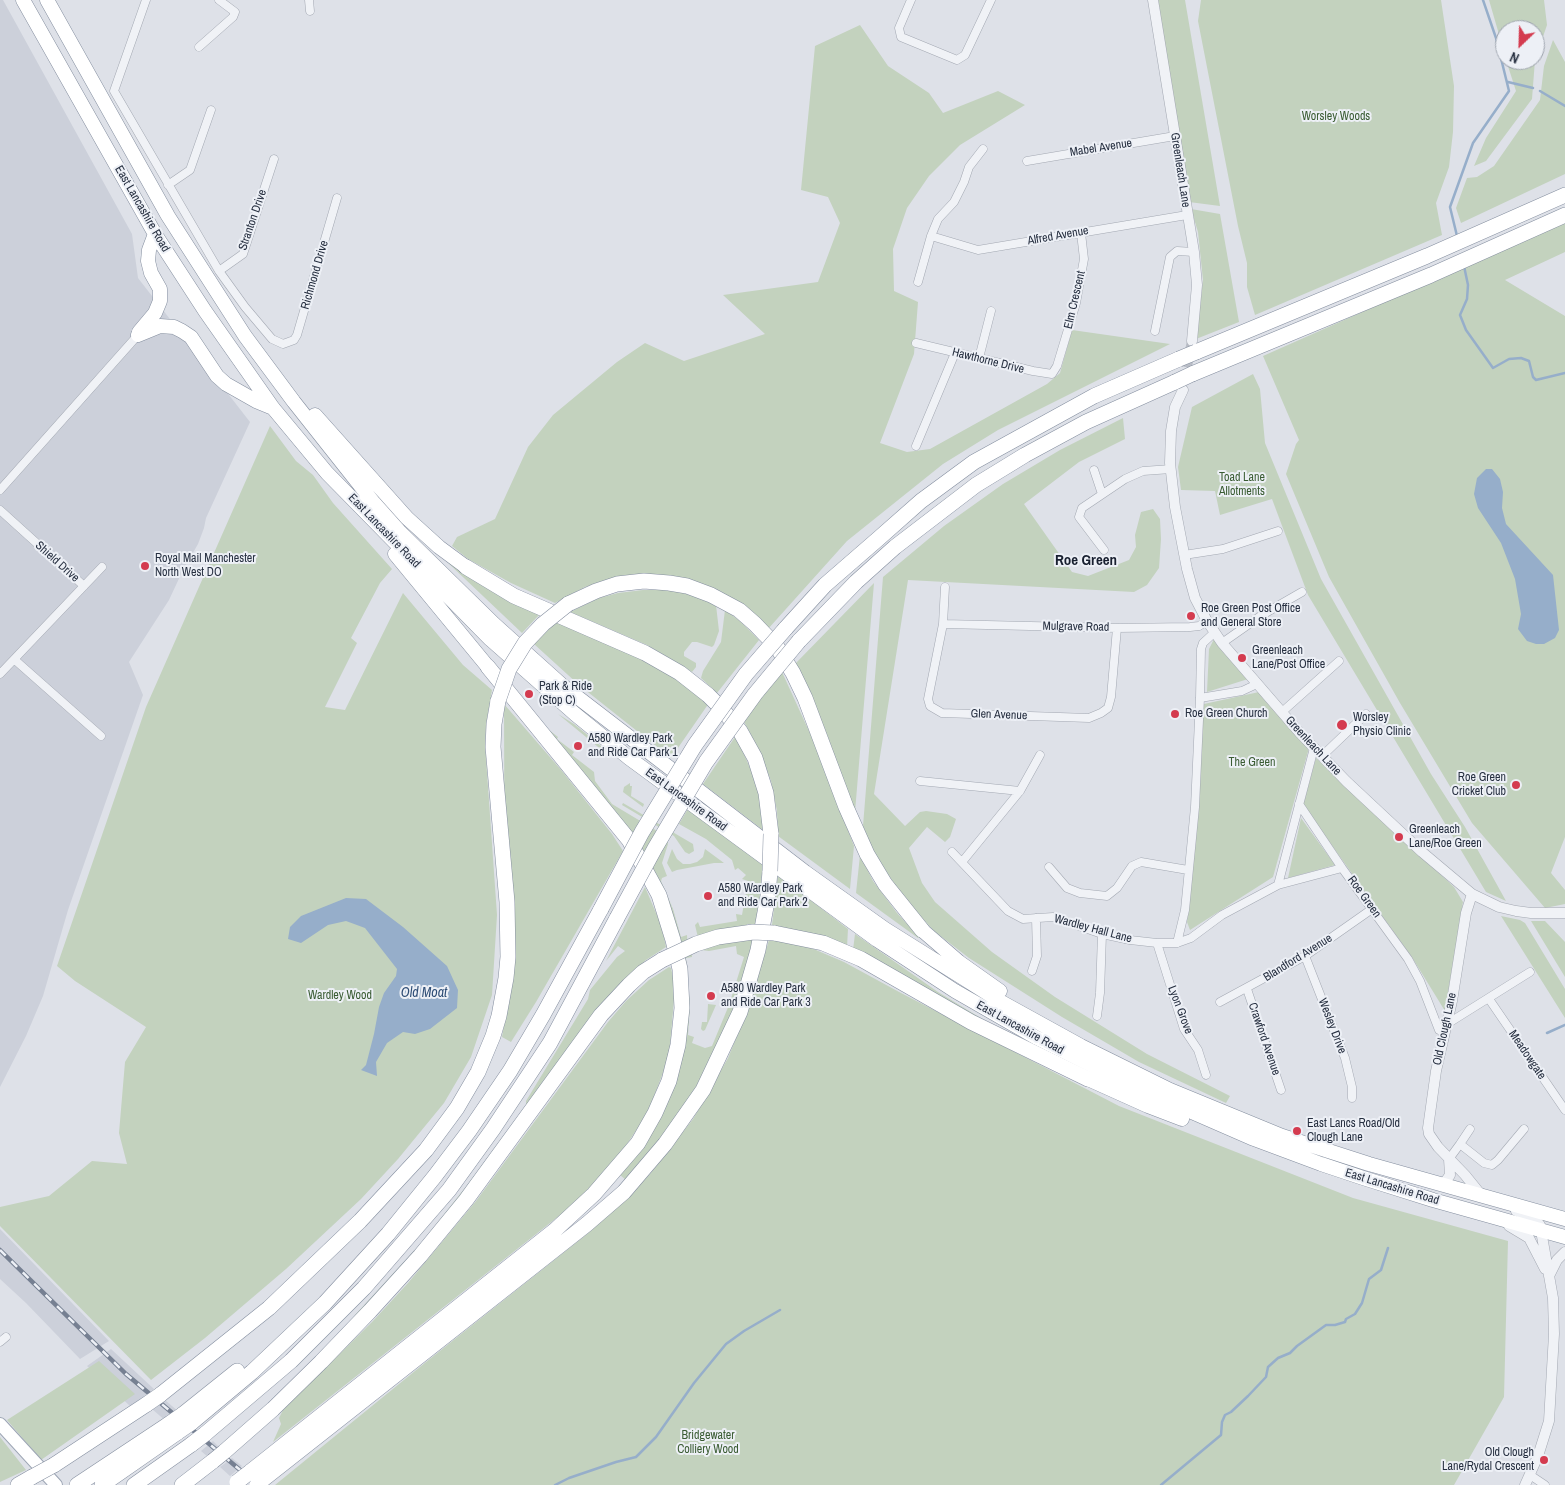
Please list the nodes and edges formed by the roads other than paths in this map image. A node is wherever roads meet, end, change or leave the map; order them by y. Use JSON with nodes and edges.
{"nodes":[{"id":1,"x":23,"y":0,"type":"edge"},
{"id":2,"x":47,"y":0,"type":"edge"},
{"id":3,"x":146,"y":0,"type":"edge"},
{"id":4,"x":219,"y":0,"type":"edge"},
{"id":5,"x":309,"y":0,"type":"edge"},
{"id":6,"x":911,"y":0,"type":"edge"},
{"id":7,"x":991,"y":0,"type":"edge"},
{"id":8,"x":1153,"y":0,"type":"edge"},
{"id":9,"x":310,"y":11,"type":"dead end"},
{"id":10,"x":199,"y":46,"type":"dead end"},
{"id":11,"x":212,"y":110,"type":"dead end"},
{"id":12,"x":1175,"y":136,"type":"junction"},
{"id":13,"x":983,"y":149,"type":"dead end"},
{"id":14,"x":274,"y":159,"type":"dead end"},
{"id":15,"x":1027,"y":160,"type":"dead end"},
{"id":16,"x":168,"y":185,"type":"junction"},
{"id":17,"x":1565,"y":195,"type":"edge"},
{"id":18,"x":337,"y":198,"type":"dead end"},
{"id":19,"x":1187,"y":215,"type":"junction"},
{"id":20,"x":1565,"y":215,"type":"edge"},
{"id":21,"x":190,"y":223,"type":"junction"},
{"id":22,"x":177,"y":231,"type":"junction"},
{"id":23,"x":1081,"y":233,"type":"junction"},
{"id":24,"x":155,"y":234,"type":"junction"},
{"id":25,"x":931,"y":236,"type":"junction"},
{"id":26,"x":1194,"y":252,"type":"junction"},
{"id":27,"x":219,"y":271,"type":"junction"},
{"id":28,"x":918,"y":282,"type":"dead end"},
{"id":29,"x":990,"y":311,"type":"dead end"},
{"id":30,"x":1155,"y":331,"type":"dead end"},
{"id":31,"x":138,"y":335,"type":"junction"},
{"id":32,"x":245,"y":336,"type":"junction"},
{"id":33,"x":916,"y":343,"type":"dead end"},
{"id":34,"x":1194,"y":346,"type":"junction"},
{"id":35,"x":954,"y":353,"type":"junction"},
{"id":36,"x":979,"y":358,"type":"junction"},
{"id":37,"x":1057,"y":366,"type":"joint"},
{"id":38,"x":1179,"y":386,"type":"junction"},
{"id":39,"x":273,"y":408,"type":"junction"},
{"id":40,"x":916,"y":446,"type":"dead end"},
{"id":41,"x":1170,"y":469,"type":"junction"},
{"id":42,"x":1094,"y":470,"type":"dead end"},
{"id":43,"x":327,"y":473,"type":"junction"},
{"id":44,"x":0,"y":490,"type":"edge"},
{"id":45,"x":1102,"y":494,"type":"junction"},
{"id":46,"x":0,"y":510,"type":"edge"},
{"id":47,"x":1278,"y":531,"type":"dead end"},
{"id":48,"x":1104,"y":550,"type":"dead end"},
{"id":49,"x":1184,"y":555,"type":"junction"},
{"id":50,"x":102,"y":567,"type":"dead end"},
{"id":51,"x":466,"y":567,"type":"joint"},
{"id":52,"x":84,"y":586,"type":"junction"},
{"id":53,"x":945,"y":587,"type":"dead end"},
{"id":54,"x":1302,"y":592,"type":"dead end"},
{"id":55,"x":1207,"y":621,"type":"junction"},
{"id":56,"x":943,"y":624,"type":"junction"},
{"id":57,"x":1117,"y":628,"type":"junction"},
{"id":58,"x":458,"y":629,"type":"junction"},
{"id":59,"x":1215,"y":632,"type":"junction"},
{"id":60,"x":1222,"y":643,"type":"junction"},
{"id":61,"x":508,"y":655,"type":"junction"},
{"id":62,"x":15,"y":660,"type":"junction"},
{"id":63,"x":1339,"y":662,"type":"dead end"},
{"id":64,"x":488,"y":667,"type":"joint"},
{"id":65,"x":0,"y":674,"type":"edge"},
{"id":66,"x":1257,"y":684,"type":"junction"},
{"id":67,"x":1200,"y":698,"type":"junction"},
{"id":68,"x":1282,"y":712,"type":"junction"},
{"id":69,"x":1366,"y":714,"type":"dead end"},
{"id":70,"x":101,"y":736,"type":"dead end"},
{"id":71,"x":1314,"y":748,"type":"junction"},
{"id":72,"x":1040,"y":755,"type":"dead end"},
{"id":73,"x":1322,"y":756,"type":"junction"},
{"id":74,"x":920,"y":780,"type":"dead end"},
{"id":75,"x":1020,"y":791,"type":"junction"},
{"id":76,"x":1299,"y":804,"type":"junction"},
{"id":77,"x":952,"y":852,"type":"dead end"},
{"id":78,"x":962,"y":862,"type":"junction"},
{"id":79,"x":1049,"y":867,"type":"dead end"},
{"id":80,"x":1342,"y":868,"type":"junction"},
{"id":81,"x":1188,"y":870,"type":"junction"},
{"id":82,"x":1278,"y":885,"type":"junction"},
{"id":83,"x":1472,"y":894,"type":"junction"},
{"id":84,"x":1372,"y":909,"type":"junction"},
{"id":85,"x":1565,"y":913,"type":"edge"},
{"id":86,"x":1036,"y":918,"type":"junction"},
{"id":87,"x":922,"y":930,"type":"joint"},
{"id":88,"x":1102,"y":934,"type":"junction"},
{"id":89,"x":1157,"y":943,"type":"junction"},
{"id":90,"x":1177,"y":943,"type":"junction"},
{"id":91,"x":1305,"y":956,"type":"junction"},
{"id":92,"x":1032,"y":971,"type":"dead end"},
{"id":93,"x":1530,"y":972,"type":"dead end"},
{"id":94,"x":1247,"y":989,"type":"junction"},
{"id":95,"x":1489,"y":999,"type":"junction"},
{"id":96,"x":1220,"y":1002,"type":"dead end"},
{"id":97,"x":1097,"y":1016,"type":"dead end"},
{"id":98,"x":1446,"y":1028,"type":"junction"},
{"id":99,"x":1128,"y":1069,"type":"junction"},
{"id":100,"x":1206,"y":1075,"type":"dead end"},
{"id":101,"x":1088,"y":1078,"type":"joint"},
{"id":102,"x":1282,"y":1090,"type":"dead end"},
{"id":103,"x":1352,"y":1098,"type":"dead end"},
{"id":104,"x":1565,"y":1110,"type":"edge"},
{"id":105,"x":1470,"y":1129,"type":"dead end"},
{"id":106,"x":1524,"y":1129,"type":"dead end"},
{"id":107,"x":1254,"y":1140,"type":"junction"},
{"id":108,"x":1460,"y":1144,"type":"junction"},
{"id":109,"x":1449,"y":1159,"type":"junction"},
{"id":110,"x":1439,"y":1184,"type":"junction"},
{"id":111,"x":1480,"y":1195,"type":"junction"},
{"id":112,"x":1483,"y":1214,"type":"junction"},
{"id":113,"x":1565,"y":1219,"type":"edge"},
{"id":114,"x":1542,"y":1230,"type":"junction"},
{"id":115,"x":1565,"y":1237,"type":"edge"},
{"id":116,"x":1565,"y":1252,"type":"edge"},
{"id":117,"x":1549,"y":1276,"type":"junction"},
{"id":118,"x":180,"y":1423,"type":"junction"},
{"id":119,"x":0,"y":1424,"type":"edge"},
{"id":120,"x":138,"y":1460,"type":"junction"},
{"id":121,"x":1530,"y":1475,"type":"junction"},
{"id":122,"x":256,"y":1480,"type":"edge"},
{"id":123,"x":235,"y":1483,"type":"edge"},
{"id":124,"x":18,"y":1485,"type":"edge"},
{"id":125,"x":56,"y":1485,"type":"edge"},
{"id":126,"x":77,"y":1485,"type":"edge"},
{"id":127,"x":88,"y":1485,"type":"edge"},
{"id":128,"x":102,"y":1485,"type":"edge"},
{"id":129,"x":134,"y":1485,"type":"edge"},
{"id":130,"x":182,"y":1485,"type":"edge"},
{"id":131,"x":1525,"y":1485,"type":"edge"},
{"id":132,"x":1545,"y":1485,"type":"edge"}],
"edges":[{"from":1,"to":24,"type":"highway","name":"East Lancashire Road"},
{"from":2,"to":22,"type":"highway","name":"East Lancashire Road"},
{"from":3,"to":16,"type":"street"},
{"from":4,"to":10,"type":"street"},
{"from":5,"to":9,"type":"street"},
{"from":6,"to":7,"type":"street"},
{"from":8,"to":12,"type":"street","name":"Greenleach Lane"},
{"from":11,"to":16,"type":"street"},
{"from":12,"to":15,"type":"street","name":"Mabel Avenue"},
{"from":12,"to":19,"type":"street","name":"Greenleach Lane"},
{"from":13,"to":25,"type":"street"},
{"from":14,"to":27,"type":"street","name":"Stranton Drive"},
{"from":16,"to":21,"type":"street"},
{"from":17,"to":34,"type":"highway"},
{"from":18,"to":27,"type":"street","name":"Richmond Drive"},
{"from":19,"to":23,"type":"street","name":"Alfred Avenue"},
{"from":19,"to":26,"type":"street","name":"Greenleach Lane"},
{"from":20,"to":38,"type":"highway","bridge":true},
{"from":21,"to":22,"type":"street","name":"East Lancashire Road"},
{"from":21,"to":27,"type":"street"},
{"from":22,"to":32,"type":"highway","name":"East Lancashire Road"},
{"from":23,"to":25,"type":"street","name":"Alfred Avenue"},
{"from":23,"to":37,"type":"street","name":"Elm Crescent"},
{"from":24,"to":31,"type":"highway"},
{"from":24,"to":39,"type":"highway","name":"East Lancashire Road"},
{"from":25,"to":28,"type":"street"},
{"from":26,"to":30,"type":"street"},
{"from":26,"to":34,"type":"street","name":"Greenleach Lane"},
{"from":29,"to":36,"type":"street"},
{"from":31,"to":39,"type":"highway"},
{"from":31,"to":44,"type":"street"},
{"from":32,"to":51,"type":"highway"},
{"from":32,"to":99,"type":"highway","name":"East Lancashire Road"},
{"from":33,"to":35,"type":"street","name":"Hawthorne Drive"},
{"from":34,"to":118,"type":"highway","bridge":true},
{"from":35,"to":36,"type":"street","name":"Hawthorne Drive"},
{"from":35,"to":40,"type":"street"},
{"from":36,"to":37,"type":"street","name":"Hawthorne Drive"},
{"from":38,"to":41,"type":"street","name":"Greenleach Lane"},
{"from":38,"to":129,"type":"highway","bridge":true},
{"from":39,"to":43,"type":"highway","name":"East Lancashire Road"},
{"from":41,"to":45,"type":"street"},
{"from":41,"to":49,"type":"street","name":"Greenleach Lane"},
{"from":42,"to":45,"type":"street"},
{"from":43,"to":58,"type":"highway"},
{"from":43,"to":61,"type":"highway","name":"East Lancashire Road"},
{"from":45,"to":48,"type":"street"},
{"from":46,"to":52,"type":"street","name":"Shield Drive"},
{"from":47,"to":49,"type":"street"},
{"from":49,"to":55,"type":"street","name":"Greenleach Lane"},
{"from":50,"to":52,"type":"street"},
{"from":51,"to":122,"type":"highway","bridge":true},
{"from":52,"to":62,"type":"street","name":"Shield Drive"},
{"from":53,"to":56,"type":"street","name":"Glen Avenue"},
{"from":54,"to":60,"type":"street"},
{"from":55,"to":57,"type":"street","name":"Mulgrave Road"},
{"from":55,"to":59,"type":"street","name":"Greenleach Lane"},
{"from":56,"to":57,"type":"street","name":"Mulgrave Road"},
{"from":56,"to":57,"type":"street","name":"Glen Avenue"},
{"from":58,"to":61,"type":"highway"},
{"from":58,"to":64,"type":"highway"},
{"from":59,"to":60,"type":"street","name":"Greenleach Lane"},
{"from":59,"to":67,"type":"street"},
{"from":60,"to":66,"type":"street","name":"Greenleach Lane"},
{"from":61,"to":107,"type":"highway","name":"East Lancashire Road"},
{"from":62,"to":65,"type":"street","name":"Shield Drive"},
{"from":62,"to":70,"type":"street"},
{"from":63,"to":68,"type":"street"},
{"from":64,"to":122,"type":"highway"},
{"from":66,"to":67,"type":"street"},
{"from":66,"to":68,"type":"street","name":"Greenleach Lane"},
{"from":67,"to":81,"type":"street"},
{"from":68,"to":71,"type":"street","name":"Greenleach Lane"},
{"from":69,"to":73,"type":"street"},
{"from":71,"to":73,"type":"street","name":"Greenleach Lane"},
{"from":71,"to":76,"type":"street"},
{"from":72,"to":75,"type":"street"},
{"from":73,"to":83,"type":"street","name":"Greenleach Lane"},
{"from":74,"to":75,"type":"street"},
{"from":75,"to":78,"type":"street"},
{"from":76,"to":80,"type":"street"},
{"from":76,"to":82,"type":"street"},
{"from":77,"to":78,"type":"street","name":"Wardley Hall Lane"},
{"from":78,"to":86,"type":"street","name":"Wardley Hall Lane"},
{"from":79,"to":81,"type":"street"},
{"from":80,"to":82,"type":"street","name":"Roe Green"},
{"from":80,"to":84,"type":"street","name":"Roe Green"},
{"from":81,"to":90,"type":"street"},
{"from":82,"to":90,"type":"street","name":"Roe Green"},
{"from":83,"to":85,"type":"street","name":"Greenleach Lane"},
{"from":83,"to":98,"type":"street","name":"Old Clough Lane"},
{"from":84,"to":91,"type":"street","name":"Blandford Avenue"},
{"from":84,"to":98,"type":"street","name":"Roe Green"},
{"from":86,"to":88,"type":"street","name":"Wardley Hall Lane"},
{"from":86,"to":92,"type":"street"},
{"from":87,"to":99,"type":"highway"},
{"from":87,"to":124,"type":"highway","bridge":true},
{"from":88,"to":89,"type":"street","name":"Wardley Hall Lane"},
{"from":88,"to":97,"type":"street"},
{"from":89,"to":90,"type":"street","name":"Roe Green"},
{"from":89,"to":100,"type":"street","name":"Lyon Grove"},
{"from":91,"to":94,"type":"street","name":"Blandford Avenue"},
{"from":91,"to":103,"type":"street","name":"Wesley Drive"},
{"from":93,"to":95,"type":"street"},
{"from":94,"to":96,"type":"street","name":"Blandford Avenue"},
{"from":94,"to":102,"type":"street","name":"Crawford Avenue"},
{"from":95,"to":98,"type":"street"},
{"from":95,"to":104,"type":"street","name":"Meadowgate"},
{"from":98,"to":109,"type":"street","name":"Old Clough Lane"},
{"from":99,"to":110,"type":"highway","name":"East Lancashire Road"},
{"from":101,"to":107,"type":"highway"},
{"from":101,"to":130,"type":"highway","bridge":true},
{"from":105,"to":108,"type":"street"},
{"from":106,"to":108,"type":"street"},
{"from":107,"to":112,"type":"highway","name":"East Lancashire Road"},
{"from":108,"to":109,"type":"street"},
{"from":109,"to":110,"type":"street"},
{"from":109,"to":111,"type":"street","name":"Old Clough Lane"},
{"from":110,"to":111,"type":"highway","name":"East Lancashire Road"},
{"from":111,"to":113,"type":"highway","name":"East Lancashire Road"},
{"from":111,"to":114,"type":"street","name":"Old Clough Lane"},
{"from":112,"to":114,"type":"highway","name":"East Lancashire Road"},
{"from":112,"to":117,"type":"street"},
{"from":114,"to":115,"type":"highway","name":"East Lancashire Road"},
{"from":114,"to":117,"type":"street"},
{"from":116,"to":117,"type":"street"},
{"from":117,"to":121,"type":"street"},
{"from":118,"to":120,"type":"highway"},
{"from":118,"to":126,"type":"highway"},
{"from":119,"to":125,"type":"main road"},
{"from":120,"to":127,"type":"highway"},
{"from":120,"to":128,"type":"highway"},
{"from":121,"to":131,"type":"street"},
{"from":121,"to":132,"type":"street"},
{"from":122,"to":123,"type":"highway","bridge":true}]}
